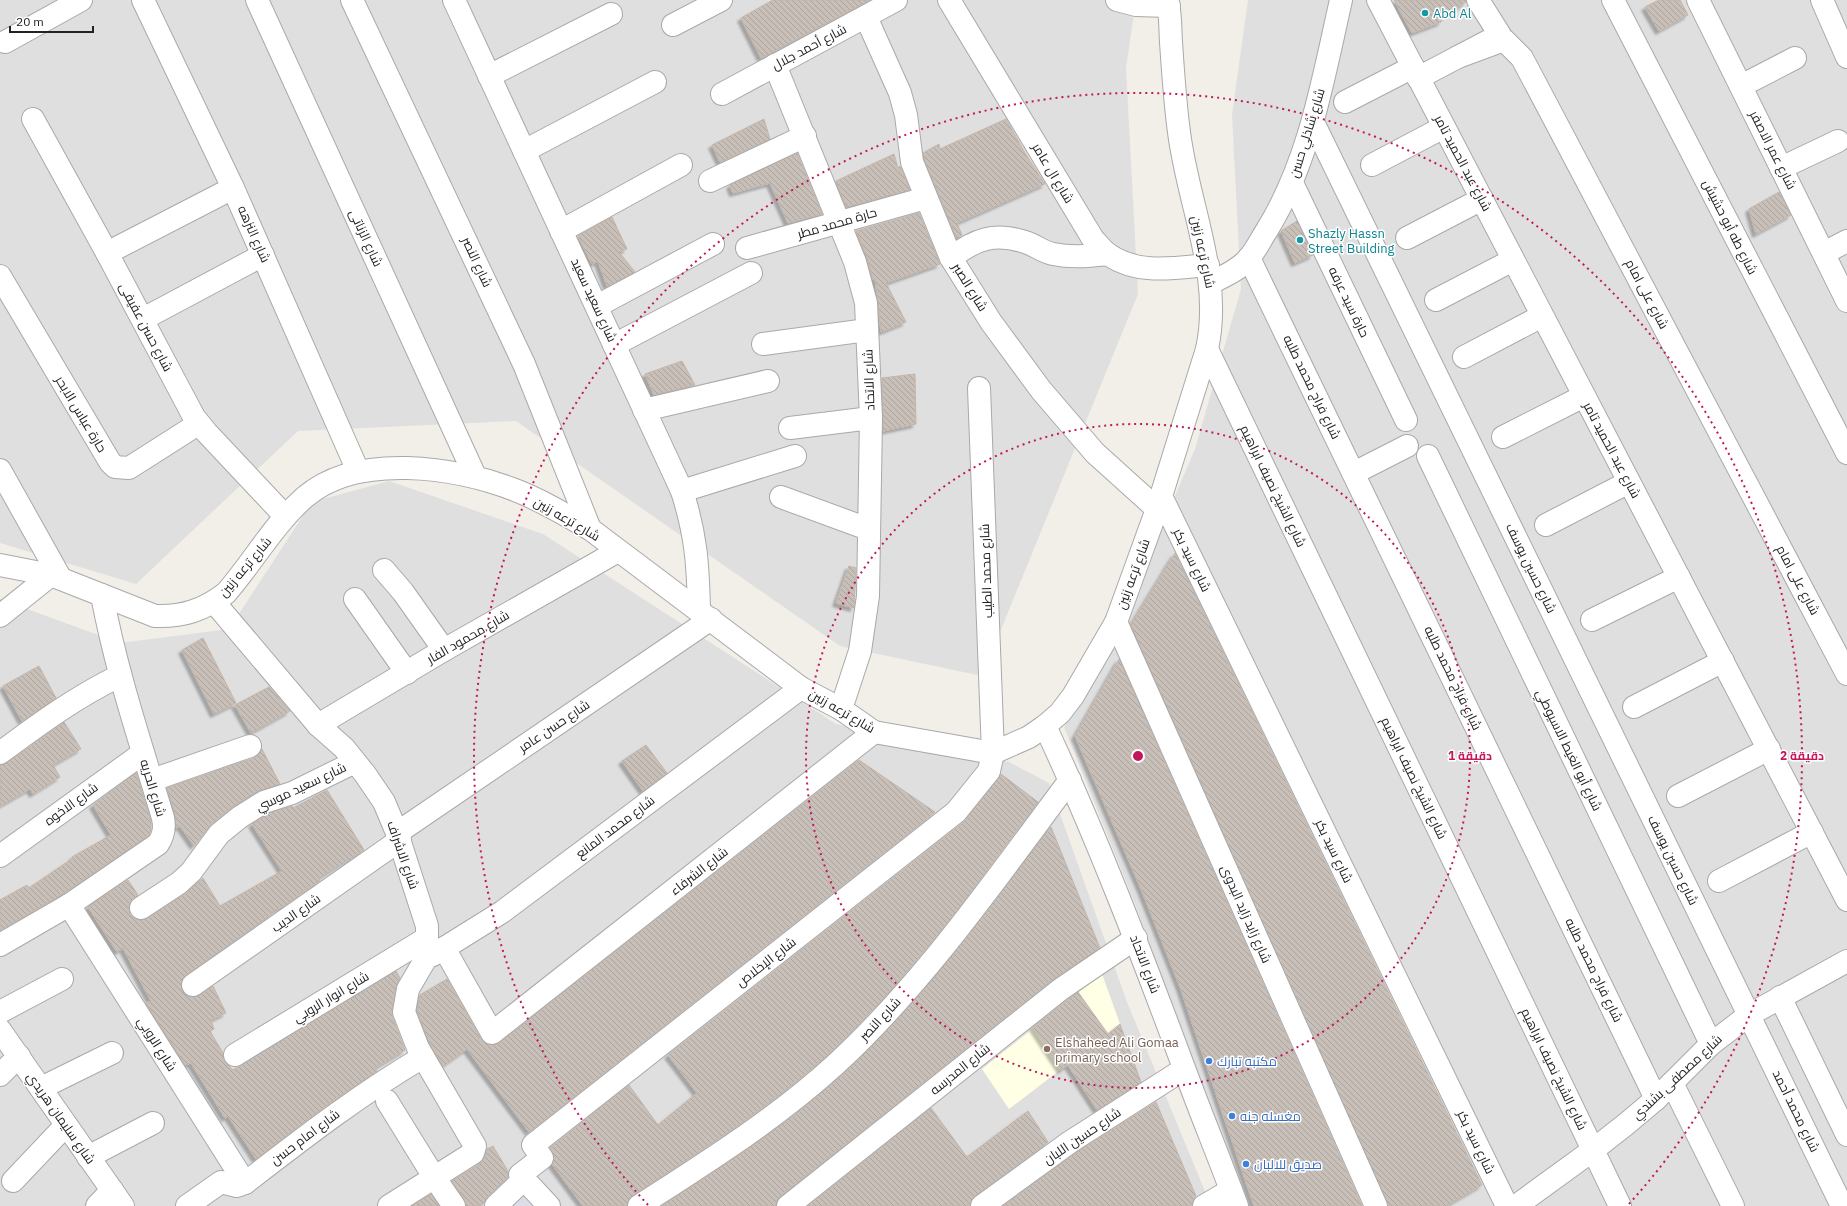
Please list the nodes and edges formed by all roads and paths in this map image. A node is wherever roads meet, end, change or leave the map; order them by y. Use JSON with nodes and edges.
{"nodes":[{"id":1,"x":81,"y":0,"type":"edge"},
{"id":2,"x":143,"y":0,"type":"edge"},
{"id":3,"x":257,"y":0,"type":"edge"},
{"id":4,"x":352,"y":0,"type":"edge"},
{"id":5,"x":721,"y":0,"type":"edge"},
{"id":6,"x":896,"y":0,"type":"edge"},
{"id":7,"x":949,"y":0,"type":"edge"},
{"id":8,"x":1117,"y":0,"type":"edge"},
{"id":9,"x":1341,"y":0,"type":"edge"},
{"id":10,"x":1378,"y":0,"type":"edge"},
{"id":11,"x":1478,"y":0,"type":"edge"},
{"id":12,"x":1613,"y":0,"type":"edge"},
{"id":13,"x":1698,"y":0,"type":"edge"},
{"id":14,"x":1822,"y":0,"type":"edge"},
{"id":15,"x":459,"y":2,"type":"edge"},
{"id":16,"x":1169,"y":2,"type":"edge"},
{"id":17,"x":611,"y":14,"type":"dead end"},
{"id":18,"x":866,"y":17,"type":"junction"},
{"id":19,"x":673,"y":25,"type":"dead end"},
{"id":20,"x":6,"y":42,"type":"dead end"},
{"id":21,"x":1847,"y":57,"type":"edge"},
{"id":22,"x":1458,"y":58,"type":"junction"},
{"id":23,"x":1795,"y":58,"type":"dead end"},
{"id":24,"x":775,"y":65,"type":"junction"},
{"id":25,"x":1416,"y":72,"type":"junction"},
{"id":26,"x":489,"y":76,"type":"junction"},
{"id":27,"x":655,"y":82,"type":"dead end"},
{"id":28,"x":1741,"y":86,"type":"junction"},
{"id":29,"x":722,"y":94,"type":"dead end"},
{"id":30,"x":1345,"y":102,"type":"dead end"},
{"id":31,"x":33,"y":119,"type":"dead end"},
{"id":32,"x":1313,"y":122,"type":"junction"},
{"id":33,"x":1444,"y":127,"type":"junction"},
{"id":34,"x":805,"y":136,"type":"junction"},
{"id":35,"x":1838,"y":141,"type":"dead end"},
{"id":36,"x":524,"y":151,"type":"junction"},
{"id":37,"x":681,"y":164,"type":"dead end"},
{"id":38,"x":1372,"y":165,"type":"dead end"},
{"id":39,"x":1781,"y":168,"type":"junction"},
{"id":40,"x":710,"y":181,"type":"dead end"},
{"id":41,"x":1292,"y":183,"type":"junction"},
{"id":42,"x":233,"y":188,"type":"junction"},
{"id":43,"x":926,"y":198,"type":"junction"},
{"id":44,"x":1482,"y":199,"type":"junction"},
{"id":45,"x":840,"y":222,"type":"junction"},
{"id":46,"x":561,"y":231,"type":"junction"},
{"id":47,"x":1407,"y":238,"type":"dead end"},
{"id":48,"x":1847,"y":241,"type":"edge"},
{"id":49,"x":713,"y":244,"type":"dead end"},
{"id":50,"x":747,"y":248,"type":"dead end"},
{"id":51,"x":107,"y":253,"type":"junction"},
{"id":52,"x":1824,"y":253,"type":"junction"},
{"id":53,"x":1108,"y":254,"type":"junction"},
{"id":54,"x":263,"y":256,"type":"junction"},
{"id":55,"x":952,"y":258,"type":"junction"},
{"id":56,"x":1249,"y":258,"type":"junction"},
{"id":57,"x":1514,"y":260,"type":"junction"},
{"id":58,"x":751,"y":273,"type":"dead end"},
{"id":59,"x":1209,"y":274,"type":"junction"},
{"id":60,"x":1,"y":281,"type":"edge"},
{"id":61,"x":1436,"y":300,"type":"dead end"},
{"id":62,"x":1847,"y":302,"type":"edge"},
{"id":63,"x":596,"y":306,"type":"junction"},
{"id":64,"x":1542,"y":316,"type":"junction"},
{"id":65,"x":143,"y":319,"type":"junction"},
{"id":66,"x":867,"y":330,"type":"junction"},
{"id":67,"x":763,"y":344,"type":"dead end"},
{"id":68,"x":614,"y":345,"type":"junction"},
{"id":69,"x":1207,"y":349,"type":"junction"},
{"id":70,"x":1464,"y":357,"type":"dead end"},
{"id":71,"x":768,"y":381,"type":"dead end"},
{"id":72,"x":979,"y":388,"type":"dead end"},
{"id":73,"x":1584,"y":396,"type":"junction"},
{"id":74,"x":644,"y":410,"type":"junction"},
{"id":75,"x":871,"y":418,"type":"junction"},
{"id":76,"x":1406,"y":420,"type":"dead end"},
{"id":77,"x":198,"y":424,"type":"junction"},
{"id":78,"x":790,"y":428,"type":"dead end"},
{"id":79,"x":1504,"y":437,"type":"dead end"},
{"id":80,"x":1407,"y":446,"type":"dead end"},
{"id":81,"x":1847,"y":453,"type":"edge"},
{"id":82,"x":795,"y":456,"type":"dead end"},
{"id":83,"x":1428,"y":456,"type":"dead end"},
{"id":84,"x":0,"y":470,"type":"edge"},
{"id":85,"x":358,"y":471,"type":"junction"},
{"id":86,"x":1354,"y":473,"type":"junction"},
{"id":87,"x":475,"y":476,"type":"junction"},
{"id":88,"x":1629,"y":482,"type":"junction"},
{"id":89,"x":682,"y":491,"type":"junction"},
{"id":90,"x":781,"y":497,"type":"dead end"},
{"id":91,"x":1159,"y":502,"type":"junction"},
{"id":92,"x":285,"y":516,"type":"junction"},
{"id":93,"x":1546,"y":525,"type":"dead end"},
{"id":94,"x":590,"y":529,"type":"junction"},
{"id":95,"x":868,"y":529,"type":"junction"},
{"id":96,"x":618,"y":551,"type":"junction"},
{"id":97,"x":0,"y":565,"type":"edge"},
{"id":98,"x":384,"y":570,"type":"dead end"},
{"id":99,"x":56,"y":577,"type":"junction"},
{"id":100,"x":1679,"y":577,"type":"junction"},
{"id":101,"x":102,"y":595,"type":"junction"},
{"id":102,"x":355,"y":600,"type":"dead end"},
{"id":103,"x":214,"y":602,"type":"junction"},
{"id":104,"x":705,"y":614,"type":"junction"},
{"id":105,"x":0,"y":616,"type":"edge"},
{"id":106,"x":1592,"y":620,"type":"dead end"},
{"id":107,"x":1116,"y":622,"type":"junction"},
{"id":108,"x":444,"y":650,"type":"junction"},
{"id":109,"x":1723,"y":661,"type":"junction"},
{"id":110,"x":407,"y":673,"type":"junction"},
{"id":111,"x":1847,"y":674,"type":"edge"},
{"id":112,"x":119,"y":676,"type":"junction"},
{"id":113,"x":801,"y":688,"type":"junction"},
{"id":114,"x":1634,"y":706,"type":"dead end"},
{"id":115,"x":841,"y":709,"type":"junction"},
{"id":116,"x":318,"y":725,"type":"junction"},
{"id":117,"x":1045,"y":726,"type":"junction"},
{"id":118,"x":874,"y":732,"type":"junction"},
{"id":119,"x":250,"y":746,"type":"dead end"},
{"id":120,"x":1769,"y":749,"type":"junction"},
{"id":121,"x":0,"y":753,"type":"edge"},
{"id":122,"x":143,"y":753,"type":"junction"},
{"id":123,"x":993,"y":754,"type":"junction"},
{"id":124,"x":355,"y":762,"type":"junction"},
{"id":125,"x":152,"y":780,"type":"junction"},
{"id":126,"x":1070,"y":780,"type":"junction"},
{"id":127,"x":1678,"y":796,"type":"dead end"},
{"id":128,"x":1812,"y":832,"type":"junction"},
{"id":129,"x":398,"y":836,"type":"junction"},
{"id":130,"x":0,"y":856,"type":"edge"},
{"id":131,"x":1719,"y":881,"type":"dead end"},
{"id":132,"x":1847,"y":900,"type":"edge"},
{"id":133,"x":69,"y":905,"type":"junction"},
{"id":134,"x":141,"y":908,"type":"dead end"},
{"id":135,"x":1136,"y":938,"type":"junction"},
{"id":136,"x":436,"y":943,"type":"junction"},
{"id":137,"x":0,"y":945,"type":"edge"},
{"id":138,"x":1847,"y":961,"type":"edge"},
{"id":139,"x":62,"y":980,"type":"dead end"},
{"id":140,"x":193,"y":985,"type":"dead end"},
{"id":141,"x":1780,"y":997,"type":"junction"},
{"id":142,"x":0,"y":1012,"type":"edge"},
{"id":143,"x":1749,"y":1015,"type":"junction"},
{"id":144,"x":0,"y":1030,"type":"edge"},
{"id":145,"x":1711,"y":1044,"type":"junction"},
{"id":146,"x":112,"y":1053,"type":"dead end"},
{"id":147,"x":235,"y":1055,"type":"dead end"},
{"id":148,"x":18,"y":1056,"type":"junction"},
{"id":149,"x":423,"y":1057,"type":"junction"},
{"id":150,"x":1184,"y":1069,"type":"junction"},
{"id":151,"x":0,"y":1075,"type":"edge"},
{"id":152,"x":1672,"y":1084,"type":"junction"},
{"id":153,"x":41,"y":1088,"type":"junction"},
{"id":154,"x":1656,"y":1099,"type":"junction"},
{"id":155,"x":387,"y":1101,"type":"dead end"},
{"id":156,"x":153,"y":1123,"type":"dead end"},
{"id":157,"x":66,"y":1125,"type":"junction"},
{"id":158,"x":1847,"y":1135,"type":"edge"},
{"id":159,"x":1594,"y":1150,"type":"junction"},
{"id":160,"x":88,"y":1157,"type":"junction"},
{"id":161,"x":434,"y":1177,"type":"junction"},
{"id":162,"x":524,"y":1179,"type":"junction"},
{"id":163,"x":12,"y":1181,"type":"dead end"},
{"id":164,"x":245,"y":1183,"type":"junction"},
{"id":165,"x":117,"y":1198,"type":"edge"},
{"id":166,"x":1234,"y":1198,"type":"edge"},
{"id":167,"x":97,"y":1206,"type":"edge"},
{"id":168,"x":187,"y":1206,"type":"edge"},
{"id":169,"x":389,"y":1206,"type":"edge"},
{"id":170,"x":454,"y":1206,"type":"edge"},
{"id":171,"x":496,"y":1206,"type":"edge"},
{"id":172,"x":549,"y":1206,"type":"edge"},
{"id":173,"x":639,"y":1206,"type":"edge"},
{"id":174,"x":788,"y":1206,"type":"edge"},
{"id":175,"x":982,"y":1206,"type":"edge"},
{"id":176,"x":1204,"y":1206,"type":"edge"},
{"id":177,"x":1376,"y":1206,"type":"edge"},
{"id":178,"x":1507,"y":1206,"type":"edge"},
{"id":179,"x":1516,"y":1206,"type":"edge"},
{"id":180,"x":1620,"y":1206,"type":"edge"},
{"id":181,"x":1732,"y":1206,"type":"edge"},
{"id":182,"x":1842,"y":1206,"type":"edge"}],
"edges":[{"from":1,"to":20,"type":"street"},
{"from":2,"to":42,"type":"street","name":"شارع النزهه"},
{"from":3,"to":87,"type":"street","name":"شارع الزناتى"},
{"from":4,"to":94,"type":"street","name":"شارع النصر"},
{"from":5,"to":19,"type":"street"},
{"from":6,"to":18,"type":"street","name":"شارع أحمد جلال"},
{"from":7,"to":53,"type":"street","name":"شارع ال عامر"},
{"from":8,"to":16,"type":"street"},
{"from":9,"to":32,"type":"street","name":"شارع شاذلي حسن"},
{"from":10,"to":25,"type":"street","name":"شارع عبد الحميد تامر"},
{"from":11,"to":22,"type":"street"},
{"from":12,"to":81,"type":"street","name":"شارع طه أبو حشيش"},
{"from":13,"to":28,"type":"street","name":"شارع عمر الاصفر"},
{"from":14,"to":21,"type":"street"},
{"from":15,"to":26,"type":"street","name":"شارع سعيد سعيد"},
{"from":16,"to":59,"type":"street","name":"شارع ترعه زنين"},
{"from":17,"to":26,"type":"street"},
{"from":18,"to":24,"type":"street","name":"شارع أحمد جلال"},
{"from":18,"to":43,"type":"street","name":"شارع الصبر"},
{"from":22,"to":25,"type":"street"},
{"from":22,"to":111,"type":"street","name":"شارع على امام"},
{"from":23,"to":28,"type":"street"},
{"from":24,"to":29,"type":"street","name":"شارع أحمد جلال"},
{"from":24,"to":34,"type":"street","name":"شارع الاتحاد"},
{"from":25,"to":30,"type":"street"},
{"from":25,"to":33,"type":"street","name":"شارع عبد الحميد تامر"},
{"from":26,"to":36,"type":"street","name":"شارع سعيد سعيد"},
{"from":27,"to":36,"type":"street"},
{"from":28,"to":39,"type":"street","name":"شارع عمر الاصفر"},
{"from":31,"to":51,"type":"street","name":"شارع حسن عفيفى"},
{"from":32,"to":41,"type":"street","name":"شارع شاذلي حسن"},
{"from":32,"to":143,"type":"street","name":"شارع حسين يوسف"},
{"from":33,"to":38,"type":"street"},
{"from":33,"to":44,"type":"street","name":"شارع عبد الحميد تامر"},
{"from":34,"to":40,"type":"street"},
{"from":34,"to":45,"type":"street","name":"شارع الاتحاد"},
{"from":35,"to":39,"type":"street"},
{"from":36,"to":46,"type":"street","name":"شارع سعيد سعيد"},
{"from":37,"to":46,"type":"street"},
{"from":39,"to":52,"type":"street","name":"شارع عمر الاصفر"},
{"from":41,"to":56,"type":"street","name":"شارع شاذلي حسن"},
{"from":41,"to":76,"type":"street","name":"حارة سيد عرفه"},
{"from":42,"to":51,"type":"street"},
{"from":42,"to":54,"type":"street","name":"شارع النزهه"},
{"from":43,"to":45,"type":"street","name":"حارة محمد مطر"},
{"from":43,"to":55,"type":"street","name":"شارع الصبر"},
{"from":44,"to":47,"type":"street"},
{"from":44,"to":57,"type":"street","name":"شارع عبد الحميد تامر"},
{"from":45,"to":50,"type":"street","name":"حارة محمد مطر"},
{"from":45,"to":66,"type":"street","name":"شارع الاتحاد"},
{"from":46,"to":63,"type":"street","name":"شارع سعيد سعيد"},
{"from":48,"to":52,"type":"street"},
{"from":49,"to":63,"type":"street"},
{"from":51,"to":65,"type":"street","name":"شارع حسن عفيفى"},
{"from":52,"to":62,"type":"street","name":"شارع عمر الاصفر"},
{"from":53,"to":55,"type":"street"},
{"from":53,"to":59,"type":"street","name":"شارع ال عامر"},
{"from":54,"to":65,"type":"street"},
{"from":54,"to":85,"type":"street","name":"شارع النزهه"},
{"from":55,"to":91,"type":"street","name":"شارع الصبر"},
{"from":56,"to":59,"type":"street","name":"شارع شاذلي حسن"},
{"from":56,"to":86,"type":"street","name":"شارع فراج محمد طلبه"},
{"from":57,"to":61,"type":"street"},
{"from":57,"to":64,"type":"street","name":"شارع عبد الحميد تامر"},
{"from":58,"to":68,"type":"street"},
{"from":59,"to":69,"type":"street","name":"شارع ترعه زنين"},
{"from":60,"to":77,"type":"street","name":"حارة عباس الابحر"},
{"from":63,"to":68,"type":"street","name":"شارع سعيد سعيد"},
{"from":64,"to":70,"type":"street"},
{"from":64,"to":73,"type":"street","name":"شارع عبد الحميد تامر"},
{"from":65,"to":77,"type":"street","name":"شارع حسن عفيفى"},
{"from":66,"to":67,"type":"street"},
{"from":66,"to":75,"type":"street","name":"شارع الاتحاد"},
{"from":68,"to":74,"type":"street","name":"شارع سعيد سعيد"},
{"from":69,"to":91,"type":"street","name":"شارع ترعه زنين"},
{"from":69,"to":159,"type":"street","name":"شارع الشيخ نصيف ابراهيم"},
{"from":71,"to":74,"type":"street"},
{"from":72,"to":123,"type":"street","name":"شارع محمد الطيب"},
{"from":73,"to":79,"type":"street"},
{"from":73,"to":88,"type":"street","name":"شارع عبد الحميد تامر"},
{"from":74,"to":89,"type":"street","name":"شارع سعيد سعيد"},
{"from":75,"to":78,"type":"street"},
{"from":75,"to":95,"type":"street","name":"شارع الاتحاد"},
{"from":77,"to":92,"type":"street","name":"شارع حسن عفيفى"},
{"from":80,"to":86,"type":"street"},
{"from":82,"to":89,"type":"street"},
{"from":83,"to":145,"type":"street","name":"شارع أبو الغيط الاسيوطي"},
{"from":84,"to":99,"type":"street"},
{"from":85,"to":87,"type":"street","name":"شارع ترعه زنين"},
{"from":85,"to":92,"type":"street","name":"شارع ترعه زنين"},
{"from":86,"to":154,"type":"street","name":"شارع فراج محمد طلبه"},
{"from":87,"to":94,"type":"street","name":"شارع ترعه زنين"},
{"from":88,"to":93,"type":"street"},
{"from":88,"to":100,"type":"street","name":"شارع عبد الحميد تامر"},
{"from":89,"to":104,"type":"street","name":"شارع سعيد سعيد"},
{"from":90,"to":95,"type":"street"},
{"from":91,"to":107,"type":"street","name":"شارع ترعه زنين"},
{"from":91,"to":178,"type":"street","name":"شارع سيد بكر"},
{"from":92,"to":103,"type":"street","name":"شارع ترعه زنين"},
{"from":94,"to":96,"type":"street","name":"شارع ترعه زنين"},
{"from":95,"to":115,"type":"street","name":"شارع الاتحاد"},
{"from":96,"to":104,"type":"street","name":"شارع ترعه زنين"},
{"from":96,"to":108,"type":"street","name":"شارع محمود الفار"},
{"from":97,"to":99,"type":"street","name":"شارع ترعه زنين"},
{"from":98,"to":108,"type":"street"},
{"from":99,"to":101,"type":"street","name":"شارع ترعه زنين"},
{"from":99,"to":105,"type":"street"},
{"from":100,"to":106,"type":"street"},
{"from":100,"to":109,"type":"street","name":"شارع عبد الحميد تامر"},
{"from":101,"to":103,"type":"street","name":"شارع ترعه زنين"},
{"from":101,"to":112,"type":"street","name":"شارع الحريه"},
{"from":102,"to":110,"type":"street"},
{"from":103,"to":116,"type":"street","name":"شارع الاشراف"},
{"from":104,"to":113,"type":"street","name":"شارع ترعه زنين"},
{"from":104,"to":129,"type":"street","name":"شارع حسن عامر"},
{"from":107,"to":117,"type":"street","name":"شارع ترعه زنين"},
{"from":107,"to":177,"type":"street","name":"شارع زايد زايد البدوى"},
{"from":108,"to":110,"type":"street","name":"شارع محمود الفار"},
{"from":109,"to":114,"type":"street"},
{"from":109,"to":120,"type":"street","name":"شارع عبد الحميد تامر"},
{"from":110,"to":116,"type":"street","name":"شارع محمود الفار"},
{"from":112,"to":121,"type":"street"},
{"from":112,"to":122,"type":"street","name":"شارع الحريه"},
{"from":113,"to":115,"type":"street","name":"شارع ترعه زنين"},
{"from":113,"to":136,"type":"street","name":"شارع محمد المانع"},
{"from":115,"to":118,"type":"street","name":"شارع ترعه زنين"},
{"from":116,"to":124,"type":"street","name":"شارع الاشراف"},
{"from":117,"to":123,"type":"street","name":"شارع ترعه زنين"},
{"from":117,"to":126,"type":"street","name":"شارع الاتحاد"},
{"from":118,"to":123,"type":"street","name":"شارع ترعه زنين"},
{"from":118,"to":136,"type":"street","name":"شارع الشرفاء"},
{"from":119,"to":125,"type":"street"},
{"from":120,"to":127,"type":"street"},
{"from":120,"to":128,"type":"street","name":"شارع عبد الحميد تامر"},
{"from":122,"to":125,"type":"street","name":"شارع الحريه"},
{"from":122,"to":130,"type":"street","name":"شارع الاخوه"},
{"from":123,"to":162,"type":"street","name":"شارع الإخلاص"},
{"from":124,"to":129,"type":"street","name":"شارع الاشراف"},
{"from":124,"to":134,"type":"street","name":"شارع سعيد موسي"},
{"from":125,"to":133,"type":"street","name":"شارع الحريه"},
{"from":126,"to":135,"type":"street","name":"شارع الاتحاد"},
{"from":126,"to":173,"type":"street","name":"شارع النصر"},
{"from":128,"to":131,"type":"street"},
{"from":128,"to":132,"type":"street","name":"شارع عبد الحميد تامر"},
{"from":129,"to":136,"type":"street","name":"شارع الاشراف"},
{"from":129,"to":140,"type":"street","name":"شارع الديب"},
{"from":133,"to":137,"type":"street","name":"شارع الحريه"},
{"from":133,"to":164,"type":"street","name":"شارع الروبي"},
{"from":135,"to":150,"type":"street","name":"شارع الاتحاد"},
{"from":135,"to":174,"type":"street","name":"شارع المدرسه"},
{"from":136,"to":147,"type":"street","name":"شارع انوار الروبي"},
{"from":136,"to":149,"type":"street","name":"شارع محمد المانع"},
{"from":138,"to":141,"type":"street","name":"شارع مصطفى بشندي"},
{"from":139,"to":142,"type":"street"},
{"from":141,"to":143,"type":"street","name":"شارع مصطفى بشندي"},
{"from":141,"to":158,"type":"street"},
{"from":143,"to":145,"type":"street","name":"شارع مصطفى بشندي"},
{"from":143,"to":182,"type":"street","name":"شارع محمد أحمد"},
{"from":144,"to":148,"type":"street","name":"شارع سليمان هريدي"},
{"from":145,"to":152,"type":"street","name":"شارع مصطفى بشندي"},
{"from":146,"to":153,"type":"street"},
{"from":148,"to":151,"type":"street"},
{"from":148,"to":153,"type":"street","name":"شارع سليمان هريدي"},
{"from":149,"to":161,"type":"street"},
{"from":149,"to":164,"type":"street","name":"شارع امام حسن"},
{"from":150,"to":166,"type":"street","name":"شارع الاتحاد"},
{"from":150,"to":175,"type":"street","name":"شارع حسين اللبان"},
{"from":152,"to":154,"type":"street","name":"شارع مصطفى بشندي"},
{"from":152,"to":181,"type":"street"},
{"from":153,"to":157,"type":"street","name":"شارع سليمان هريدي"},
{"from":154,"to":159,"type":"street","name":"شارع مصطفى بشندي"},
{"from":155,"to":161,"type":"street"},
{"from":156,"to":160,"type":"street"},
{"from":157,"to":160,"type":"street","name":"شارع سليمان هريدي"},
{"from":157,"to":163,"type":"street"},
{"from":159,"to":179,"type":"street","name":"شارع مصطفى بشندي"},
{"from":159,"to":180,"type":"street","name":"شارع الشيخ نصيف ابراهيم"},
{"from":160,"to":165,"type":"street","name":"شارع سليمان هريدي"},
{"from":161,"to":169,"type":"street"},
{"from":161,"to":170,"type":"street"},
{"from":162,"to":171,"type":"street"},
{"from":162,"to":172,"type":"street"},
{"from":164,"to":168,"type":"street"},
{"from":165,"to":167,"type":"street"},
{"from":166,"to":176,"type":"street"}]}
